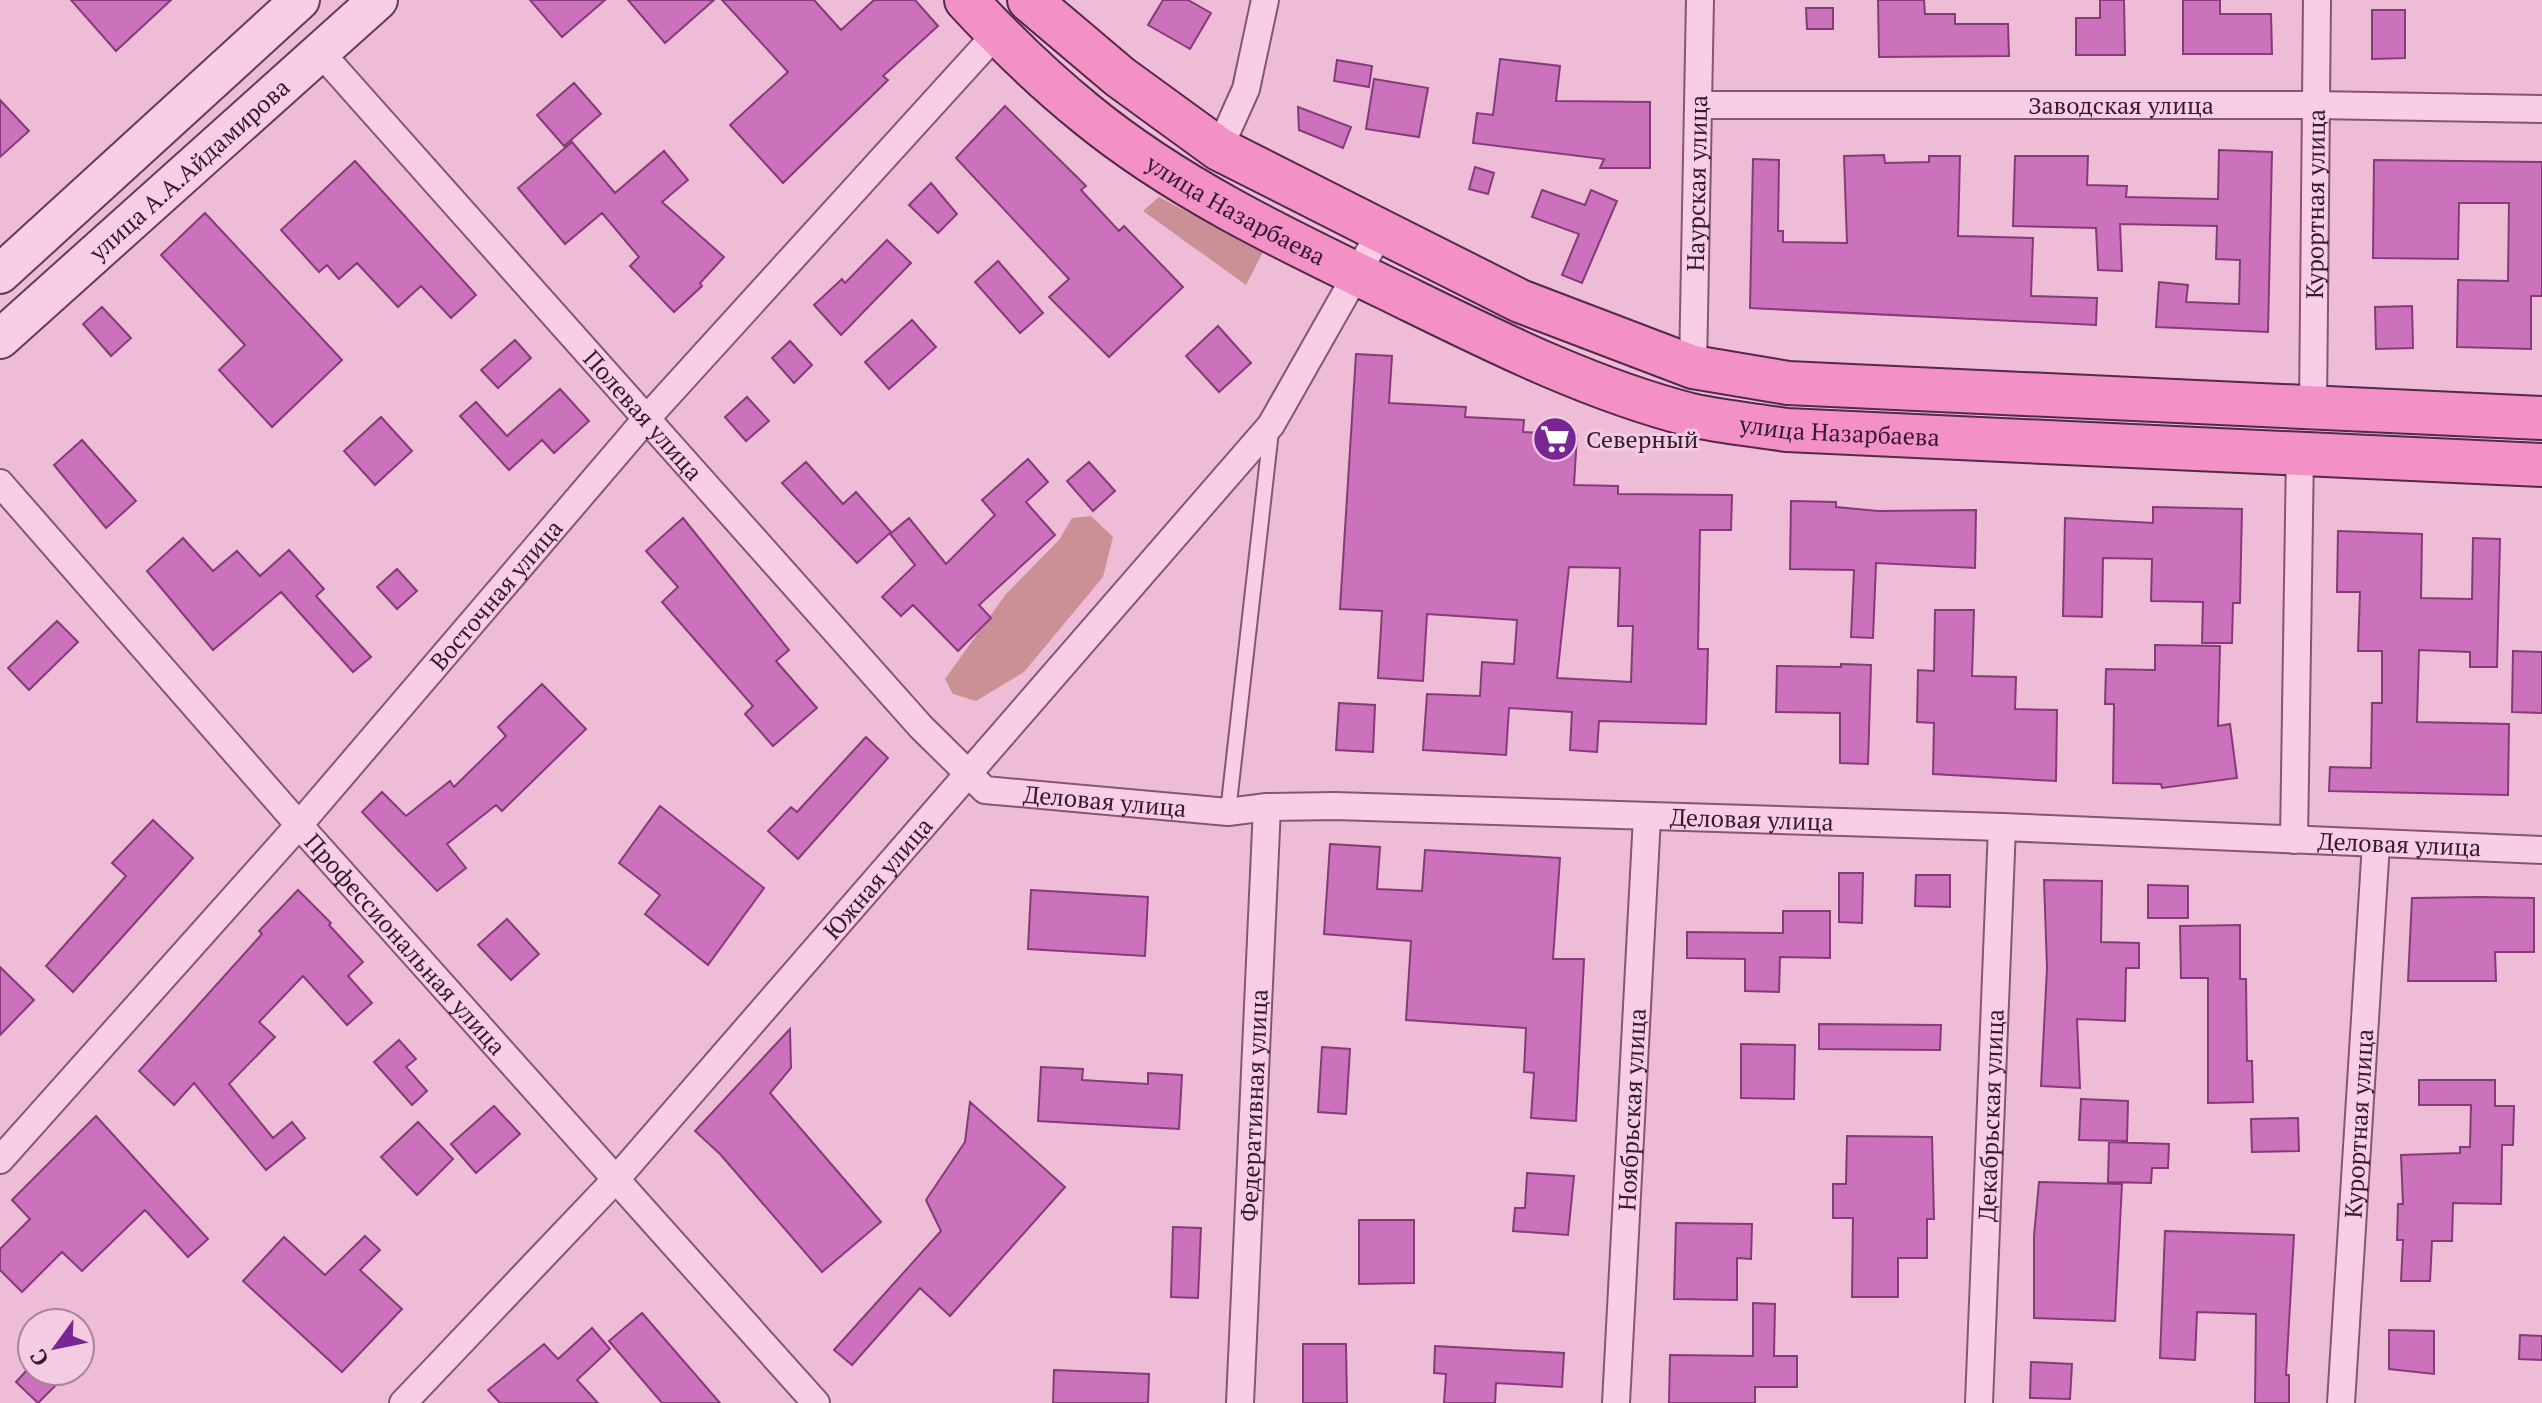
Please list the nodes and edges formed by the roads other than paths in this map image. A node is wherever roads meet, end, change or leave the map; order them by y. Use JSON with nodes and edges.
{"nodes":[{"id":1,"x":378,"y":0,"type":"edge"},
{"id":2,"x":966,"y":0,"type":"edge"},
{"id":3,"x":1029,"y":0,"type":"edge"},
{"id":4,"x":1265,"y":0,"type":"edge"},
{"id":5,"x":1700,"y":0,"type":"edge"},
{"id":6,"x":2317,"y":0,"type":"edge"},
{"id":7,"x":285,"y":4,"type":"edge"},
{"id":8,"x":997,"y":33,"type":"junction"},
{"id":9,"x":320,"y":52,"type":"junction"},
{"id":10,"x":1701,"y":105,"type":"junction"},
{"id":11,"x":2315,"y":105,"type":"junction"},
{"id":12,"x":2542,"y":109,"type":"edge"},
{"id":13,"x":1219,"y":149,"type":"junction"},
{"id":14,"x":1381,"y":231,"type":"junction"},
{"id":15,"x":0,"y":274,"type":"edge"},
{"id":16,"x":1358,"y":275,"type":"junction"},
{"id":17,"x":0,"y":339,"type":"edge"},
{"id":18,"x":1693,"y":367,"type":"junction"},
{"id":19,"x":2313,"y":406,"type":"junction"},
{"id":20,"x":647,"y":418,"type":"junction"},
{"id":21,"x":2542,"y":418,"type":"edge"},
{"id":22,"x":1271,"y":425,"type":"junction"},
{"id":23,"x":2300,"y":453,"type":"junction"},
{"id":24,"x":2542,"y":465,"type":"edge"},
{"id":25,"x":0,"y":483,"type":"edge"},
{"id":26,"x":970,"y":776,"type":"junction"},
{"id":27,"x":1267,"y":807,"type":"junction"},
{"id":28,"x":1228,"y":812,"type":"junction"},
{"id":29,"x":1647,"y":817,"type":"junction"},
{"id":30,"x":299,"y":825,"type":"junction"},
{"id":31,"x":2002,"y":827,"type":"junction"},
{"id":32,"x":2294,"y":840,"type":"junction"},
{"id":33,"x":2376,"y":843,"type":"junction"},
{"id":34,"x":2542,"y":850,"type":"edge"},
{"id":35,"x":0,"y":1160,"type":"edge"},
{"id":36,"x":618,"y":1177,"type":"junction"},
{"id":37,"x":403,"y":1403,"type":"edge"},
{"id":38,"x":816,"y":1403,"type":"edge"},
{"id":39,"x":1240,"y":1403,"type":"edge"},
{"id":40,"x":1616,"y":1403,"type":"edge"},
{"id":41,"x":1979,"y":1403,"type":"edge"},
{"id":42,"x":2341,"y":1403,"type":"edge"}],
"edges":[{"from":1,"to":9,"type":"main road","name":"улица А.А.Айдамирова"},
{"from":2,"to":8,"type":"main road","name":"улица Назарбаева"},
{"from":3,"to":13,"type":"main road","name":"улица Назарбаева"},
{"from":4,"to":13,"type":"street"},
{"from":5,"to":10,"type":"street","name":"Наурская улица"},
{"from":6,"to":11,"type":"street","name":"Курортная улица"},
{"from":7,"to":15,"type":"main road","name":"улица А.А.Айдамирова"},
{"from":8,"to":16,"type":"main road","name":"улица Назарбаева"},
{"from":8,"to":20,"type":"street","name":"Восточная улица"},
{"from":9,"to":17,"type":"main road","name":"улица А.А.Айдамирова"},
{"from":9,"to":20,"type":"street","name":"Полевая улица"},
{"from":10,"to":11,"type":"street","name":"Заводская улица"},
{"from":10,"to":18,"type":"street","name":"Наурская улица"},
{"from":11,"to":12,"type":"street","name":"Заводская улица"},
{"from":11,"to":19,"type":"street","name":"Курортная улица"},
{"from":13,"to":14,"type":"main road","name":"улица Назарбаева"},
{"from":14,"to":16,"type":"street","name":"Южная улица"},
{"from":14,"to":18,"type":"main road","name":"улица Назарбаева"},
{"from":16,"to":22,"type":"street","name":"Южная улица"},
{"from":16,"to":23,"type":"main road","name":"улица Назарбаева"},
{"from":18,"to":19,"type":"main road","name":"улица Назарбаева"},
{"from":19,"to":21,"type":"main road","name":"улица Назарбаева"},
{"from":20,"to":26,"type":"street","name":"Полевая улица"},
{"from":20,"to":30,"type":"street","name":"Восточная улица"},
{"from":22,"to":26,"type":"street","name":"Южная улица"},
{"from":22,"to":28,"type":"lane"},
{"from":23,"to":24,"type":"main road","name":"улица Назарбаева"},
{"from":23,"to":32,"type":"street"},
{"from":25,"to":30,"type":"street","name":"Профессиональная улица"},
{"from":26,"to":28,"type":"street","name":"Деловая улица"},
{"from":26,"to":36,"type":"street","name":"Южная улица"},
{"from":27,"to":28,"type":"street","name":"Деловая улица"},
{"from":27,"to":29,"type":"street","name":"Деловая улица"},
{"from":27,"to":39,"type":"street","name":"Федеративная улица"},
{"from":29,"to":31,"type":"street","name":"Деловая улица"},
{"from":29,"to":40,"type":"street","name":"Ноябрьская улица"},
{"from":30,"to":35,"type":"street","name":"Восточная улица"},
{"from":30,"to":36,"type":"street","name":"Профессиональная улица"},
{"from":31,"to":32,"type":"street","name":"Деловая улица"},
{"from":31,"to":41,"type":"street","name":"Декабрьская улица"},
{"from":32,"to":33,"type":"street","name":"Деловая улица"},
{"from":33,"to":34,"type":"street","name":"Деловая улица"},
{"from":33,"to":42,"type":"street","name":"Курортная улица"},
{"from":36,"to":37,"type":"street","name":"Южная улица"},
{"from":36,"to":38,"type":"street","name":"Профессиональная улица"}]}
